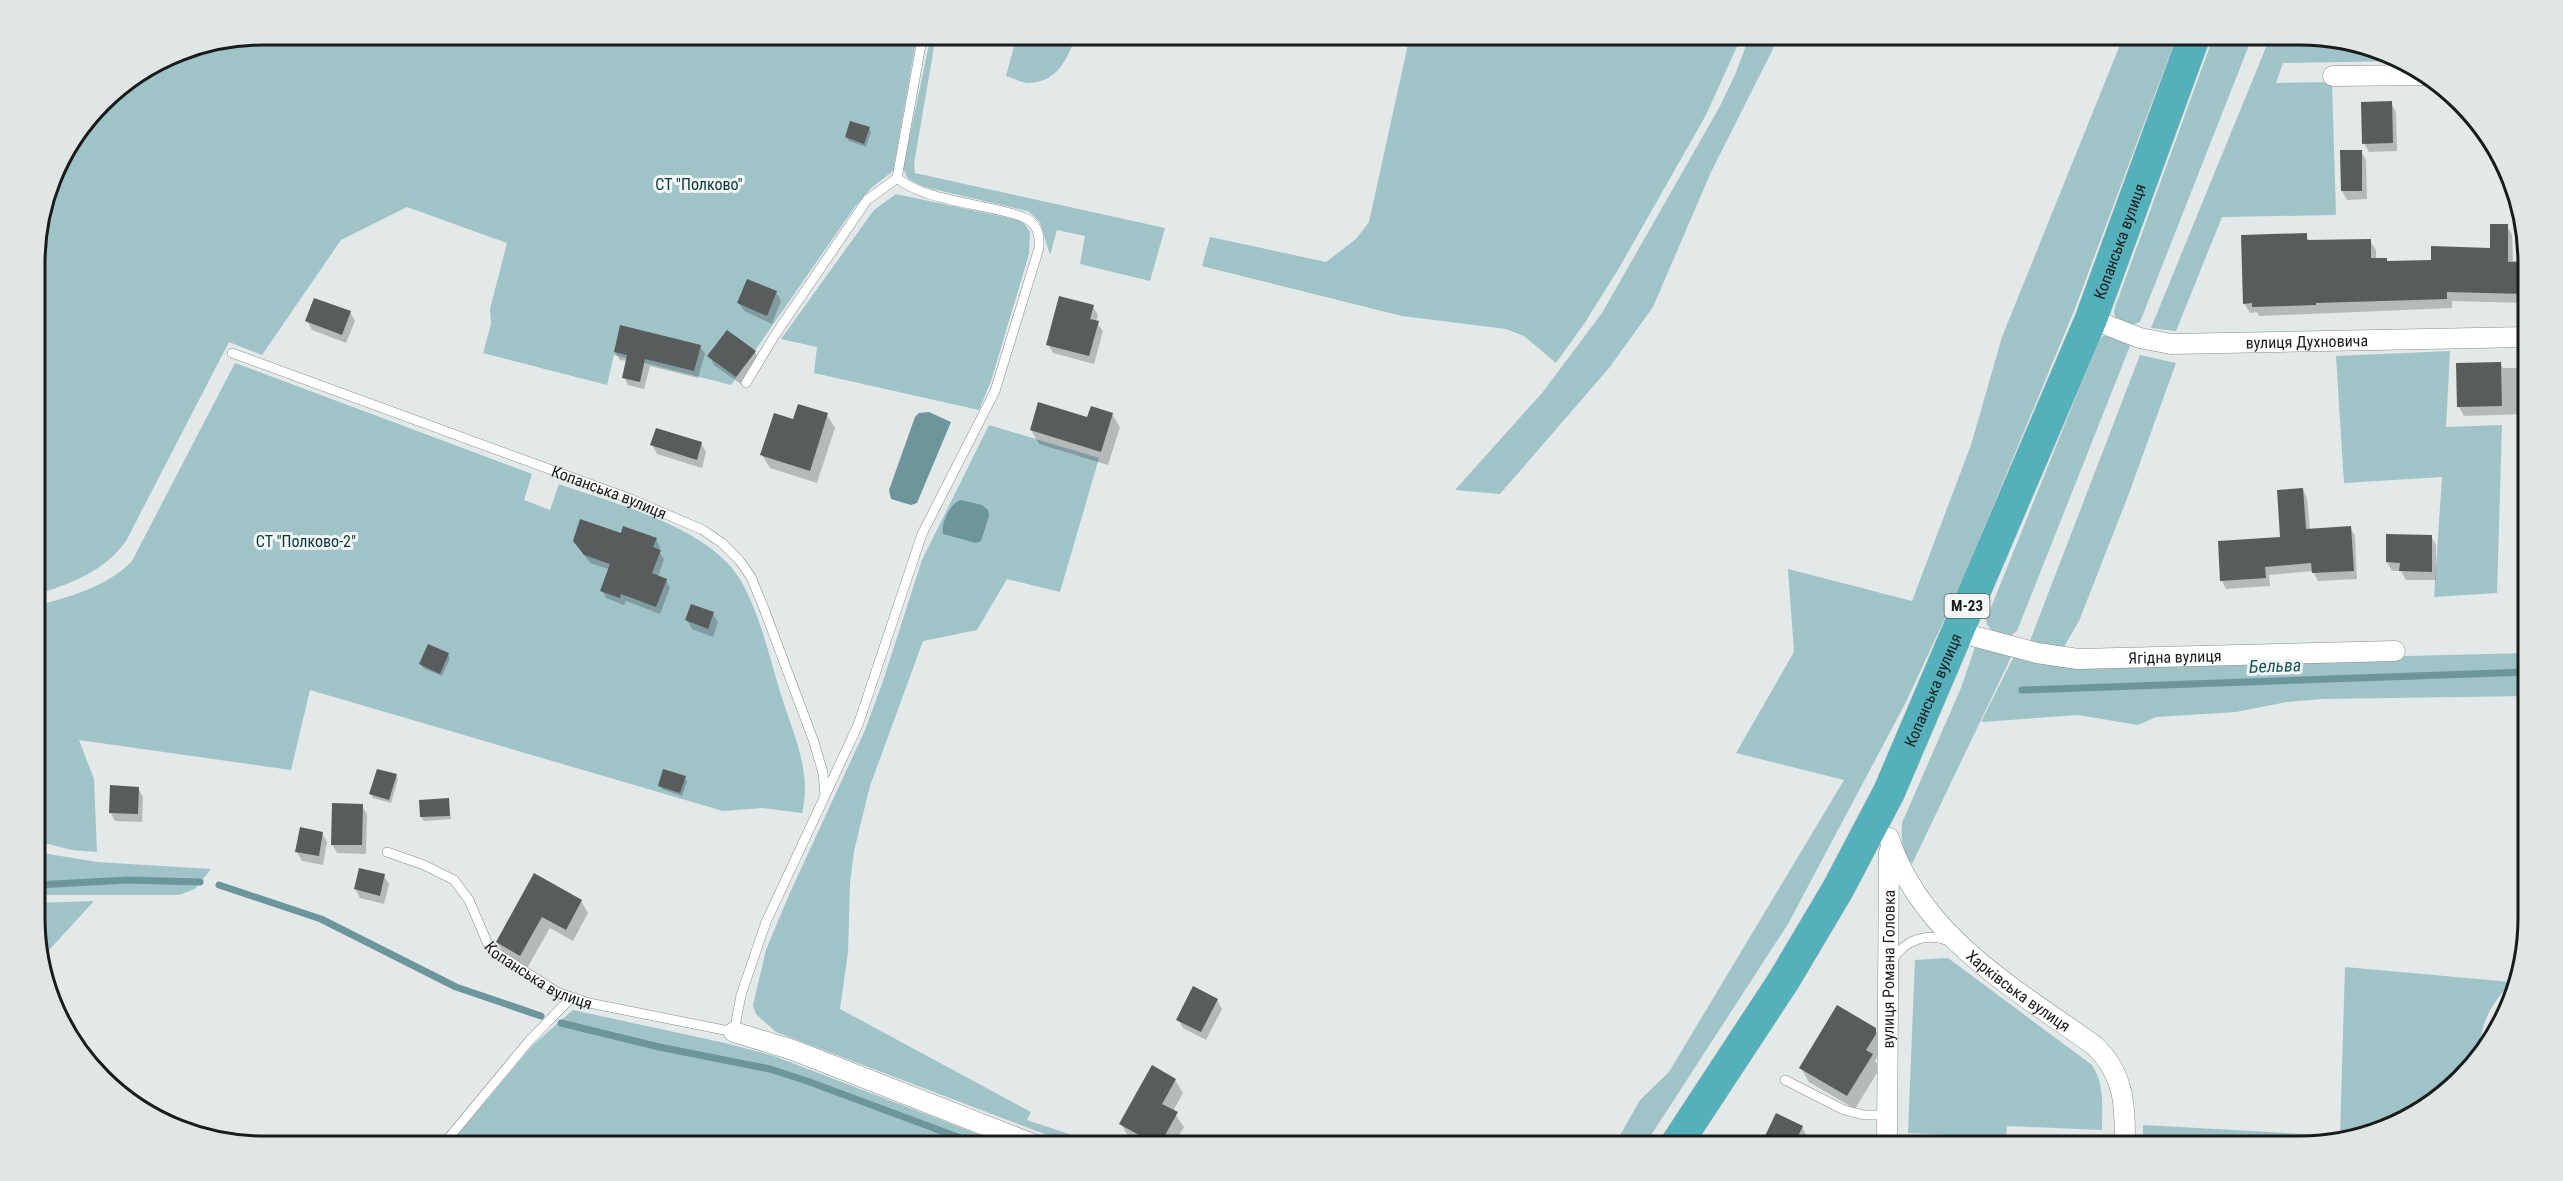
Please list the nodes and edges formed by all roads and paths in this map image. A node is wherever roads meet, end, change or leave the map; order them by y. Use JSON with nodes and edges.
{"nodes":[{"id":1,"x":921,"y":45,"type":"edge"},
{"id":2,"x":2191,"y":45,"type":"edge"},
{"id":3,"x":2411,"y":75,"type":"edge"},
{"id":4,"x":2332,"y":76,"type":"dead end"},
{"id":5,"x":897,"y":178,"type":"junction"},
{"id":6,"x":2091,"y":319,"type":"junction"},
{"id":7,"x":2518,"y":337,"type":"edge"},
{"id":8,"x":232,"y":353,"type":"dead end"},
{"id":9,"x":746,"y":382,"type":"dead end"},
{"id":10,"x":1958,"y":632,"type":"junction"},
{"id":11,"x":2395,"y":651,"type":"dead end"},
{"id":12,"x":1888,"y":792,"type":"junction"},
{"id":13,"x":825,"y":798,"type":"junction"},
{"id":14,"x":1889,"y":838,"type":"junction"},
{"id":15,"x":387,"y":852,"type":"dead end"},
{"id":16,"x":1959,"y":945,"type":"junction"},
{"id":17,"x":1890,"y":964,"type":"junction"},
{"id":18,"x":570,"y":999,"type":"junction"},
{"id":19,"x":734,"y":1032,"type":"junction"},
{"id":20,"x":1785,"y":1080,"type":"dead end"},
{"id":21,"x":1887,"y":1115,"type":"junction"},
{"id":22,"x":450,"y":1136,"type":"edge"},
{"id":23,"x":1012,"y":1136,"type":"edge"},
{"id":24,"x":1681,"y":1136,"type":"edge"},
{"id":25,"x":1887,"y":1136,"type":"edge"},
{"id":26,"x":2124,"y":1136,"type":"edge"}],
"edges":[{"from":1,"to":5,"type":"lane"},
{"from":2,"to":6,"type":"highway","name":"Копанська вулиця","number":"М-23"},
{"from":3,"to":4,"type":"street"},
{"from":5,"to":9,"type":"lane"},
{"from":5,"to":13,"type":"lane"},
{"from":6,"to":7,"type":"street","name":"вулиця Духновича"},
{"from":6,"to":10,"type":"highway","name":"Копанська вулиця","number":"М-23"},
{"from":8,"to":13,"type":"lane","name":"Копанська вулиця"},
{"from":10,"to":11,"type":"street","name":"Ягідна вулиця"},
{"from":10,"to":12,"type":"highway","name":"Копанська вулиця","number":"М-23"},
{"from":12,"to":14,"type":"street","name":"вулиця Романа Головка"},
{"from":12,"to":24,"type":"highway","name":"Копанська вулиця","number":"М-23"},
{"from":13,"to":19,"type":"lane"},
{"from":14,"to":16,"type":"street","name":"Харківська вулиця"},
{"from":14,"to":17,"type":"street","name":"вулиця Романа Головка"},
{"from":15,"to":18,"type":"lane","name":"Копанська вулиця"},
{"from":16,"to":17,"type":"lane"},
{"from":16,"to":26,"type":"street","name":"Харківська вулиця"},
{"from":17,"to":21,"type":"street","name":"вулиця Романа Головка"},
{"from":18,"to":19,"type":"lane","name":"Копанська вулиця"},
{"from":18,"to":22,"type":"lane"},
{"from":19,"to":23,"type":"street","name":"Копанська вулиця"},
{"from":20,"to":21,"type":"lane"},
{"from":21,"to":25,"type":"street","name":"вулиця Романа Головка"}]}
